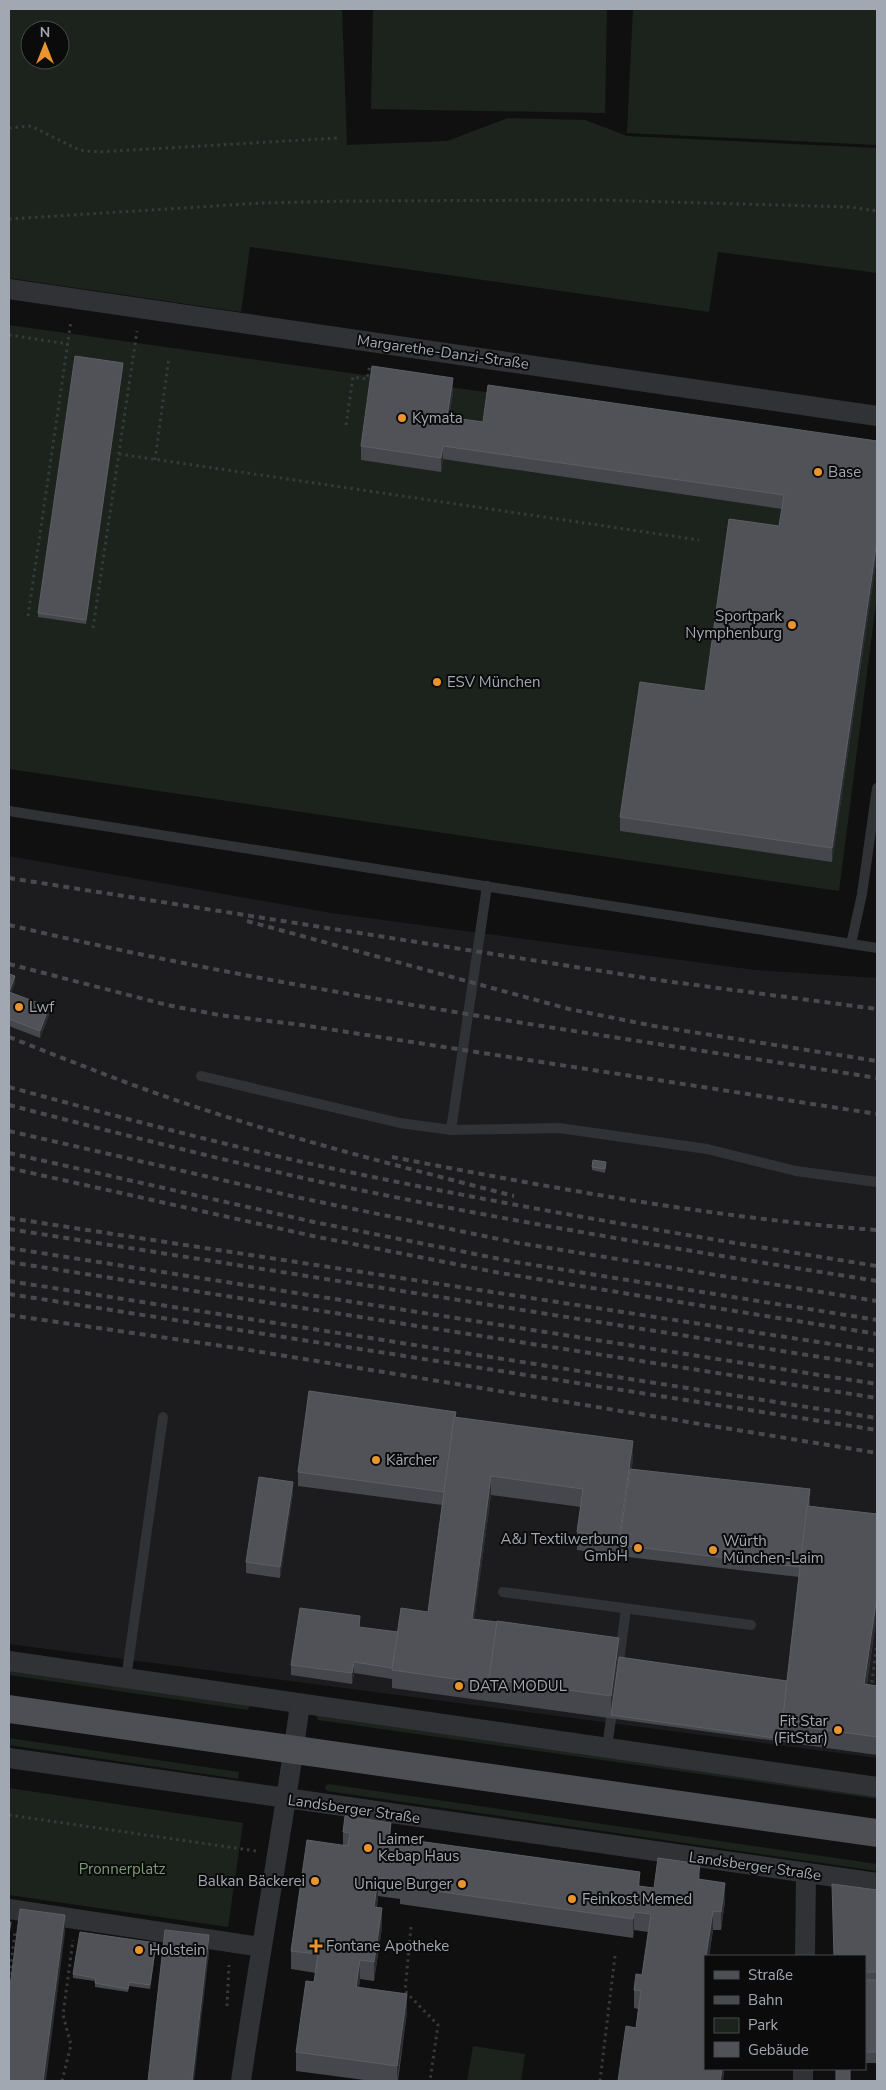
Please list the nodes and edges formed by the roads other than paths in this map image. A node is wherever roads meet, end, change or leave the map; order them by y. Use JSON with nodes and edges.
{"nodes":[{"id":1,"x":9,"y":289,"type":"edge"},
{"id":2,"x":877,"y":416,"type":"edge"},
{"id":3,"x":877,"y":788,"type":"edge"},
{"id":4,"x":9,"y":811,"type":"edge"},
{"id":5,"x":487,"y":886,"type":"junction"},
{"id":6,"x":851,"y":944,"type":"junction"},
{"id":7,"x":877,"y":948,"type":"edge"},
{"id":8,"x":202,"y":1076,"type":"dead end"},
{"id":9,"x":451,"y":1130,"type":"junction"},
{"id":10,"x":877,"y":1182,"type":"edge"},
{"id":11,"x":163,"y":1418,"type":"dead end"},
{"id":12,"x":503,"y":1592,"type":"dead end"},
{"id":13,"x":626,"y":1609,"type":"junction"},
{"id":14,"x":751,"y":1626,"type":"dead end"},
{"id":15,"x":9,"y":1661,"type":"edge"},
{"id":16,"x":619,"y":1661,"type":"edge"},
{"id":17,"x":126,"y":1679,"type":"junction"},
{"id":18,"x":300,"y":1704,"type":"junction"},
{"id":19,"x":9,"y":1709,"type":"edge"},
{"id":20,"x":611,"y":1719,"type":"edge"},
{"id":21,"x":607,"y":1747,"type":"junction"},
{"id":22,"x":294,"y":1749,"type":"junction"},
{"id":23,"x":9,"y":1758,"type":"edge"},
{"id":24,"x":877,"y":1787,"type":"edge"},
{"id":25,"x":287,"y":1799,"type":"junction"},
{"id":26,"x":877,"y":1833,"type":"edge"},
{"id":27,"x":806,"y":1874,"type":"junction"},
{"id":28,"x":877,"y":1883,"type":"edge"},
{"id":29,"x":9,"y":1909,"type":"edge"},
{"id":30,"x":260,"y":1947,"type":"junction"},
{"id":31,"x":805,"y":1955,"type":"edge"},
{"id":32,"x":242,"y":2081,"type":"edge"}],
"edges":[{"from":1,"to":2,"type":"street","name":"Margarethe-Danzi-Straße"},
{"from":3,"to":6,"type":"lane"},
{"from":4,"to":5,"type":"lane"},
{"from":5,"to":6,"type":"lane"},
{"from":5,"to":9,"type":"lane"},
{"from":6,"to":7,"type":"lane"},
{"from":8,"to":9,"type":"lane"},
{"from":9,"to":10,"type":"lane"},
{"from":11,"to":17,"type":"lane"},
{"from":12,"to":13,"type":"lane"},
{"from":13,"to":14,"type":"lane"},
{"from":13,"to":16,"type":"lane"},
{"from":15,"to":17,"type":"street"},
{"from":17,"to":18,"type":"street"},
{"from":18,"to":21,"type":"street"},
{"from":18,"to":22,"type":"street"},
{"from":19,"to":22,"type":"main road"},
{"from":20,"to":21,"type":"lane"},
{"from":21,"to":24,"type":"street"},
{"from":22,"to":25,"type":"street"},
{"from":22,"to":26,"type":"main road"},
{"from":23,"to":25,"type":"street","name":"Landsberger Straße"},
{"from":25,"to":27,"type":"street","name":"Landsberger Straße"},
{"from":25,"to":30,"type":"street"},
{"from":27,"to":28,"type":"street","name":"Landsberger Straße"},
{"from":27,"to":31,"type":"street"},
{"from":29,"to":30,"type":"street"},
{"from":30,"to":32,"type":"street"}]}
